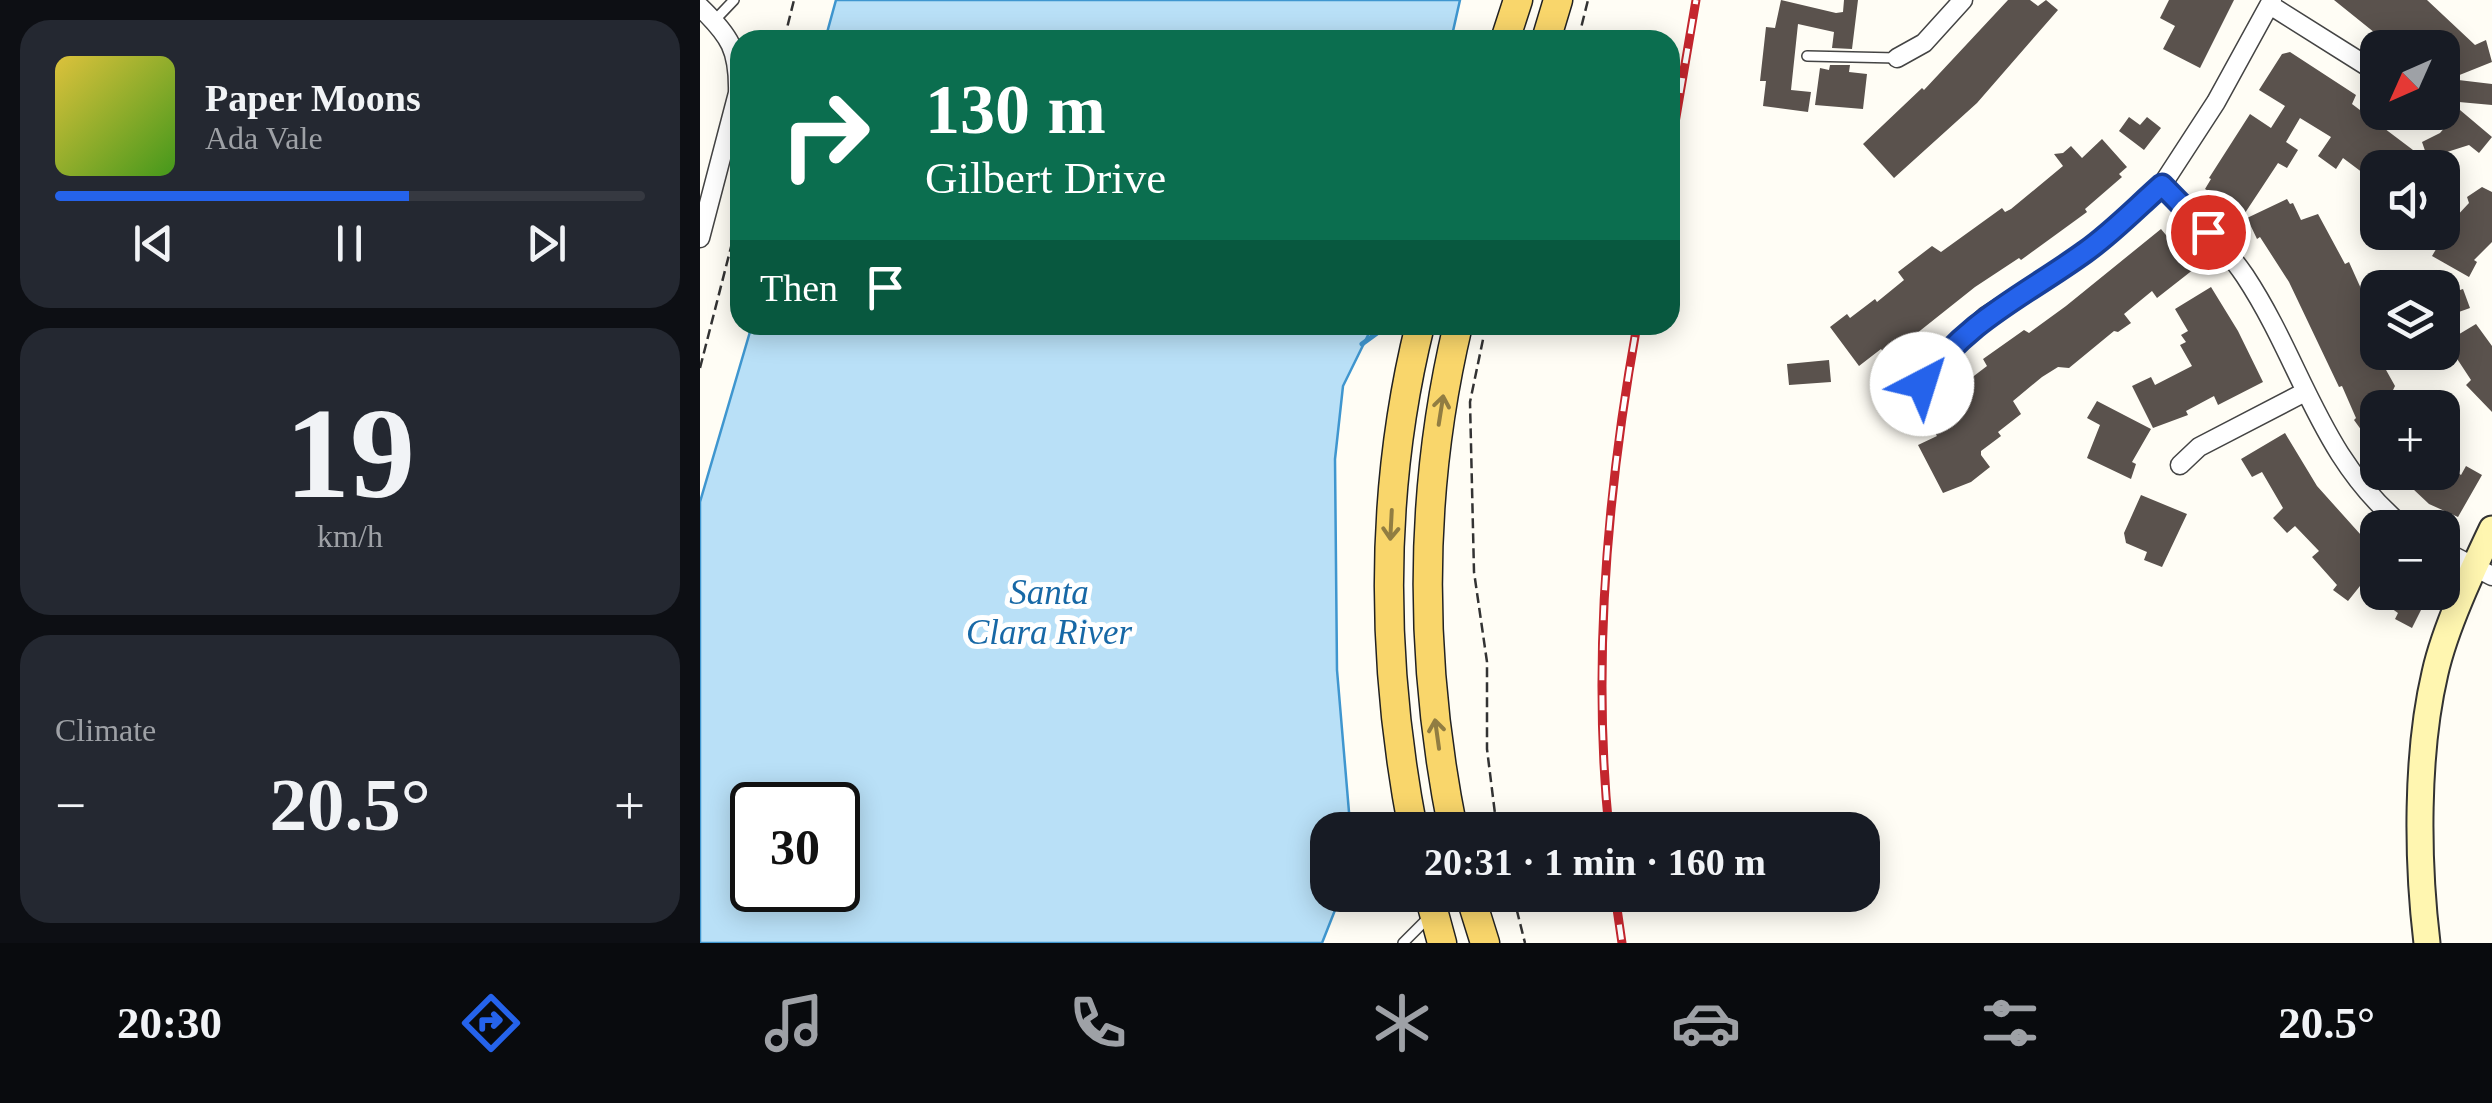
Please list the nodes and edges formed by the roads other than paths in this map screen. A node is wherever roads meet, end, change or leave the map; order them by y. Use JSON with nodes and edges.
{"nodes":[{"id":1,"x":734,"y":0,"type":"edge"},
{"id":2,"x":1518,"y":0,"type":"edge"},
{"id":3,"x":1558,"y":0,"type":"edge"},
{"id":4,"x":1963,"y":0,"type":"edge"},
{"id":5,"x":2271,"y":3,"type":"edge"},
{"id":6,"x":700,"y":7,"type":"edge"},
{"id":7,"x":717,"y":23,"type":"junction"},
{"id":8,"x":1508,"y":30,"type":"edge"},
{"id":9,"x":1549,"y":30,"type":"edge"},
{"id":10,"x":730,"y":42,"type":"edge"},
{"id":11,"x":1806,"y":56,"type":"dead end"},
{"id":12,"x":1898,"y":58,"type":"joint"},
{"id":13,"x":2360,"y":60,"type":"edge"},
{"id":14,"x":730,"y":124,"type":"edge"},
{"id":15,"x":2162,"y":185,"type":"junction"},
{"id":16,"x":700,"y":238,"type":"edge"},
{"id":17,"x":1418,"y":335,"type":"edge"},
{"id":18,"x":1456,"y":335,"type":"edge"},
{"id":19,"x":1922,"y":384,"type":"dead end"},
{"id":20,"x":2305,"y":392,"type":"junction"},
{"id":21,"x":2180,"y":465,"type":"dead end"},
{"id":22,"x":2384,"y":510,"type":"edge"},
{"id":23,"x":2492,"y":529,"type":"edge"},
{"id":24,"x":2460,"y":559,"type":"edge"},
{"id":25,"x":2483,"y":571,"type":"edge"},
{"id":26,"x":1410,"y":812,"type":"edge"},
{"id":27,"x":1450,"y":812,"type":"edge"},
{"id":28,"x":1425,"y":912,"type":"edge"},
{"id":29,"x":1433,"y":912,"type":"edge"},
{"id":30,"x":1475,"y":912,"type":"edge"},
{"id":31,"x":1403,"y":943,"type":"edge"},
{"id":32,"x":1442,"y":943,"type":"edge"},
{"id":33,"x":1485,"y":943,"type":"edge"},
{"id":34,"x":2427,"y":943,"type":"edge"}],
"edges":[{"from":1,"to":7,"type":"lane"},
{"from":2,"to":8,"type":"main road"},
{"from":3,"to":9,"type":"main road"},
{"from":4,"to":12,"type":"street"},
{"from":5,"to":13,"type":"street"},
{"from":5,"to":15,"type":"street"},
{"from":6,"to":7,"type":"street"},
{"from":7,"to":10,"type":"street"},
{"from":11,"to":12,"type":"lane"},
{"from":14,"to":16,"type":"street"},
{"from":15,"to":19,"type":"street"},
{"from":15,"to":20,"type":"street"},
{"from":17,"to":26,"type":"main road","one_way":true},
{"from":27,"to":18,"type":"main road","one_way":true},
{"from":20,"to":21,"type":"street"},
{"from":20,"to":22,"type":"street"},
{"from":23,"to":25,"type":"street"},
{"from":24,"to":25,"type":"street"},
{"from":25,"to":34,"type":"street"},
{"from":28,"to":31,"type":"lane"},
{"from":29,"to":32,"type":"main road"},
{"from":30,"to":33,"type":"main road"}]}
